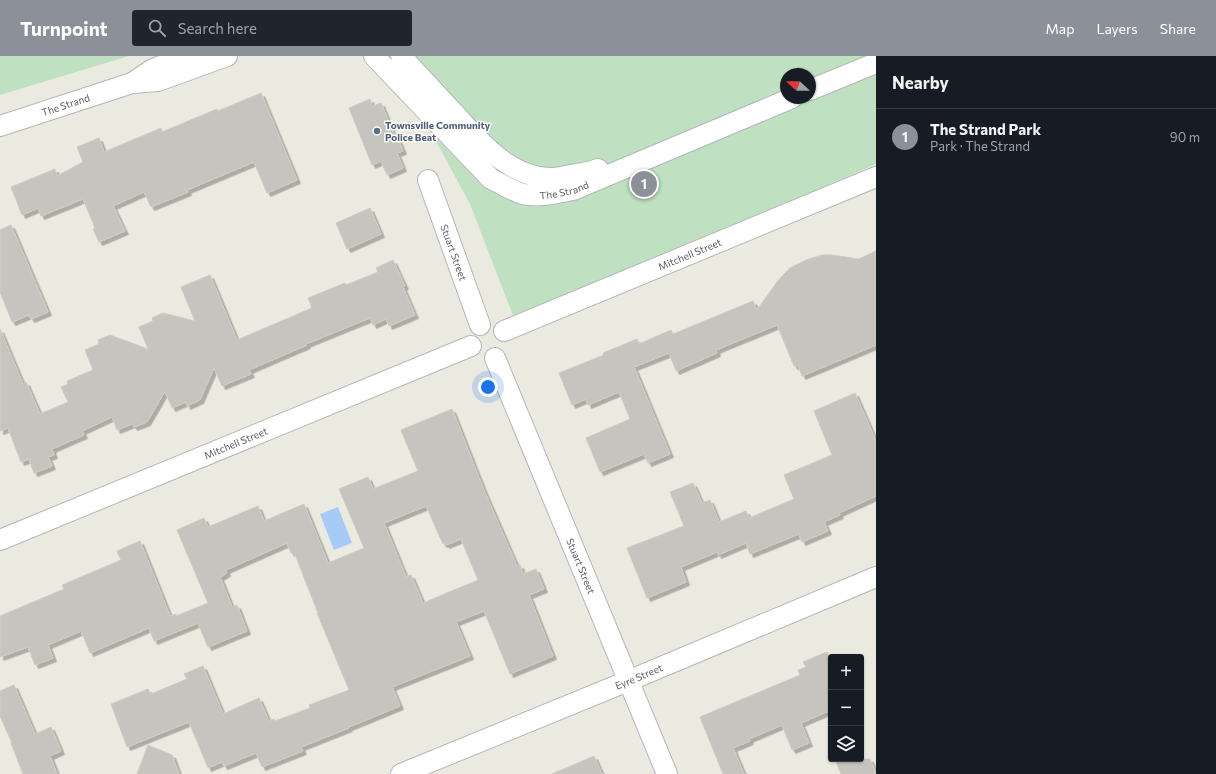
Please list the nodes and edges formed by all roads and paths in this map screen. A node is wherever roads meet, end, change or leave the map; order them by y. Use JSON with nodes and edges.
{"nodes":[{"id":1,"x":187,"y":56,"type":"edge"},
{"id":2,"x":227,"y":56,"type":"edge"},
{"id":3,"x":374,"y":56,"type":"edge"},
{"id":4,"x":401,"y":56,"type":"edge"},
{"id":5,"x":859,"y":56,"type":"edge"},
{"id":6,"x":876,"y":63,"type":"edge"},
{"id":7,"x":816,"y":74,"type":"edge"},
{"id":8,"x":132,"y":83,"type":"junction"},
{"id":9,"x":816,"y":88,"type":"edge"},
{"id":10,"x":780,"y":91,"type":"edge"},
{"id":11,"x":780,"y":103,"type":"edge"},
{"id":12,"x":0,"y":126,"type":"edge"},
{"id":13,"x":876,"y":177,"type":"edge"},
{"id":14,"x":428,"y":180,"type":"dead end"},
{"id":15,"x":480,"y":325,"type":"junction"},
{"id":16,"x":504,"y":331,"type":"junction"},
{"id":17,"x":471,"y":346,"type":"junction"},
{"id":18,"x":495,"y":358,"type":"junction"},
{"id":19,"x":0,"y":540,"type":"edge"},
{"id":20,"x":876,"y":577,"type":"edge"},
{"id":21,"x":628,"y":681,"type":"junction"},
{"id":22,"x":401,"y":774,"type":"edge"},
{"id":23,"x":667,"y":774,"type":"edge"}],
"edges":[{"from":1,"to":8,"type":"street","name":"The Strand"},
{"from":2,"to":8,"type":"street","name":"The Strand"},
{"from":3,"to":11,"type":"street","name":"The Strand"},
{"from":4,"to":10,"type":"street","name":"The Strand"},
{"from":5,"to":7,"type":"street"},
{"from":6,"to":9,"type":"street"},
{"from":8,"to":12,"type":"street","name":"The Strand"},
{"from":13,"to":16,"type":"street","name":"Mitchell Street"},
{"from":14,"to":15,"type":"street","name":"Stuart Street"},
{"from":15,"to":16,"type":"street"},
{"from":15,"to":17,"type":"street"},
{"from":16,"to":18,"type":"street"},
{"from":17,"to":18,"type":"street"},
{"from":17,"to":19,"type":"street","name":"Mitchell Street"},
{"from":18,"to":21,"type":"street","name":"Stuart Street"},
{"from":20,"to":21,"type":"street","name":"Eyre Street"},
{"from":21,"to":22,"type":"street","name":"Eyre Street"},
{"from":21,"to":23,"type":"street","name":"Stuart Street"}]}
